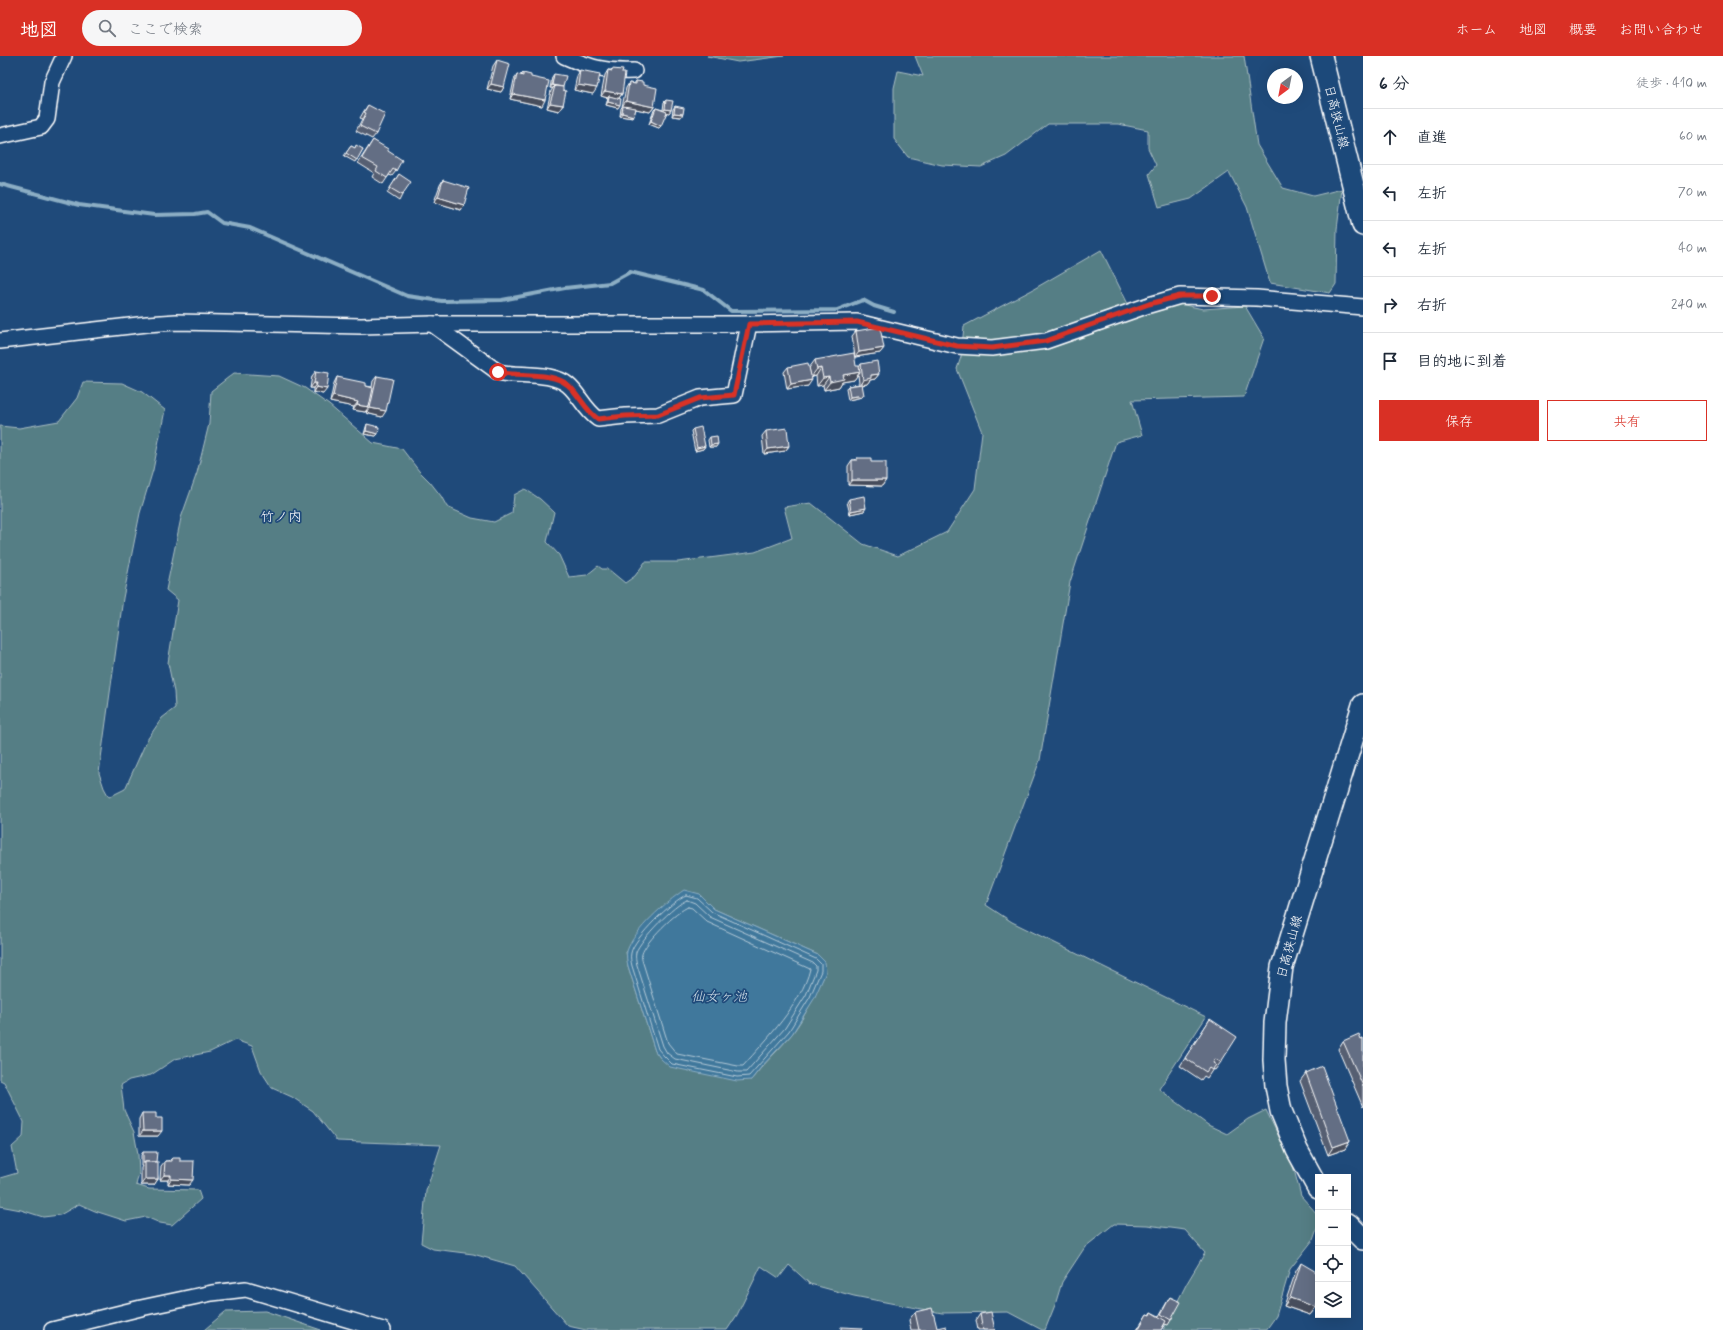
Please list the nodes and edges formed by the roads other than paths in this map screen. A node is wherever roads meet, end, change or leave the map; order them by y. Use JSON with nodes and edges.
{"nodes":[{"id":1,"x":64,"y":56,"type":"edge"},
{"id":2,"x":564,"y":56,"type":"edge"},
{"id":3,"x":1321,"y":56,"type":"edge"},
{"id":4,"x":634,"y":71,"type":"dead end"},
{"id":5,"x":0,"y":136,"type":"edge"},
{"id":6,"x":1363,"y":225,"type":"edge"},
{"id":7,"x":1363,"y":307,"type":"edge"},
{"id":8,"x":432,"y":324,"type":"junction"},
{"id":9,"x":749,"y":324,"type":"junction"},
{"id":10,"x":0,"y":341,"type":"edge"},
{"id":11,"x":1363,"y":705,"type":"edge"},
{"id":12,"x":1315,"y":1183,"type":"edge"},
{"id":13,"x":1351,"y":1227,"type":"edge"},
{"id":14,"x":1363,"y":1239,"type":"edge"},
{"id":15,"x":52,"y":1330,"type":"edge"},
{"id":16,"x":383,"y":1330,"type":"edge"}],
"edges":[{"from":1,"to":5,"type":"street"},
{"from":2,"to":4,"type":"street"},
{"from":3,"to":6,"type":"main road","name":"日高狭山線"},
{"from":7,"to":9,"type":"street"},
{"from":8,"to":9,"type":"street"},
{"from":8,"to":9,"type":"street"},
{"from":8,"to":10,"type":"street"},
{"from":11,"to":12,"type":"main road","name":"日高狭山線"},
{"from":13,"to":14,"type":"main road"},
{"from":15,"to":16,"type":"street"}]}
